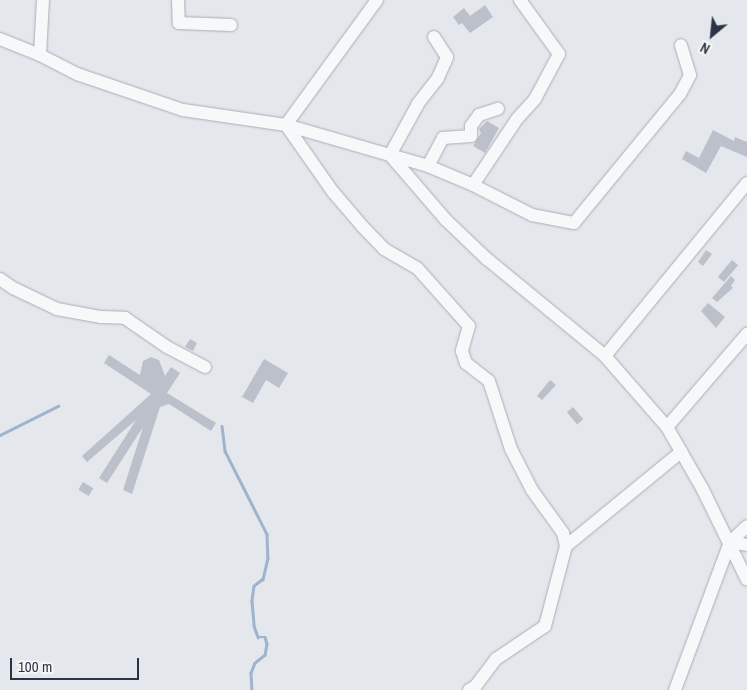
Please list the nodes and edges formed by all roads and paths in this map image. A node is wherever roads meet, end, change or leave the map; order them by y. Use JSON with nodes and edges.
{"nodes":[{"id":1,"x":43,"y":0,"type":"edge"},
{"id":2,"x":178,"y":0,"type":"edge"},
{"id":3,"x":377,"y":0,"type":"edge"},
{"id":4,"x":520,"y":0,"type":"edge"},
{"id":5,"x":230,"y":25,"type":"dead end"},
{"id":6,"x":434,"y":37,"type":"dead end"},
{"id":7,"x":0,"y":39,"type":"edge"},
{"id":8,"x":681,"y":45,"type":"dead end"},
{"id":9,"x":40,"y":55,"type":"junction"},
{"id":10,"x":498,"y":109,"type":"dead end"},
{"id":11,"x":286,"y":125,"type":"junction"},
{"id":12,"x":390,"y":155,"type":"junction"},
{"id":13,"x":428,"y":166,"type":"junction"},
{"id":14,"x":747,"y":183,"type":"edge"},
{"id":15,"x":473,"y":185,"type":"junction"},
{"id":16,"x":0,"y":279,"type":"edge"},
{"id":17,"x":747,"y":334,"type":"edge"},
{"id":18,"x":605,"y":356,"type":"junction"},
{"id":19,"x":204,"y":366,"type":"dead end"},
{"id":20,"x":667,"y":427,"type":"junction"},
{"id":21,"x":681,"y":452,"type":"junction"},
{"id":22,"x":747,"y":526,"type":"edge"},
{"id":23,"x":730,"y":542,"type":"junction"},
{"id":24,"x":747,"y":544,"type":"edge"},
{"id":25,"x":566,"y":546,"type":"junction"},
{"id":26,"x":747,"y":580,"type":"edge"},
{"id":27,"x":469,"y":690,"type":"edge"},
{"id":28,"x":675,"y":690,"type":"edge"}],
"edges":[{"from":1,"to":9,"type":"street"},
{"from":2,"to":5,"type":"street"},
{"from":3,"to":11,"type":"street"},
{"from":4,"to":15,"type":"street"},
{"from":6,"to":12,"type":"street"},
{"from":7,"to":9,"type":"street"},
{"from":8,"to":15,"type":"street"},
{"from":9,"to":11,"type":"street"},
{"from":10,"to":13,"type":"street"},
{"from":11,"to":12,"type":"street"},
{"from":11,"to":25,"type":"street"},
{"from":12,"to":13,"type":"street"},
{"from":12,"to":18,"type":"street"},
{"from":13,"to":15,"type":"street"},
{"from":14,"to":18,"type":"street"},
{"from":16,"to":19,"type":"street"},
{"from":17,"to":20,"type":"street"},
{"from":18,"to":20,"type":"street"},
{"from":20,"to":21,"type":"street"},
{"from":21,"to":23,"type":"street"},
{"from":21,"to":25,"type":"street"},
{"from":22,"to":23,"type":"street"},
{"from":23,"to":24,"type":"street"},
{"from":23,"to":26,"type":"street"},
{"from":23,"to":28,"type":"street"},
{"from":25,"to":27,"type":"street"}]}
